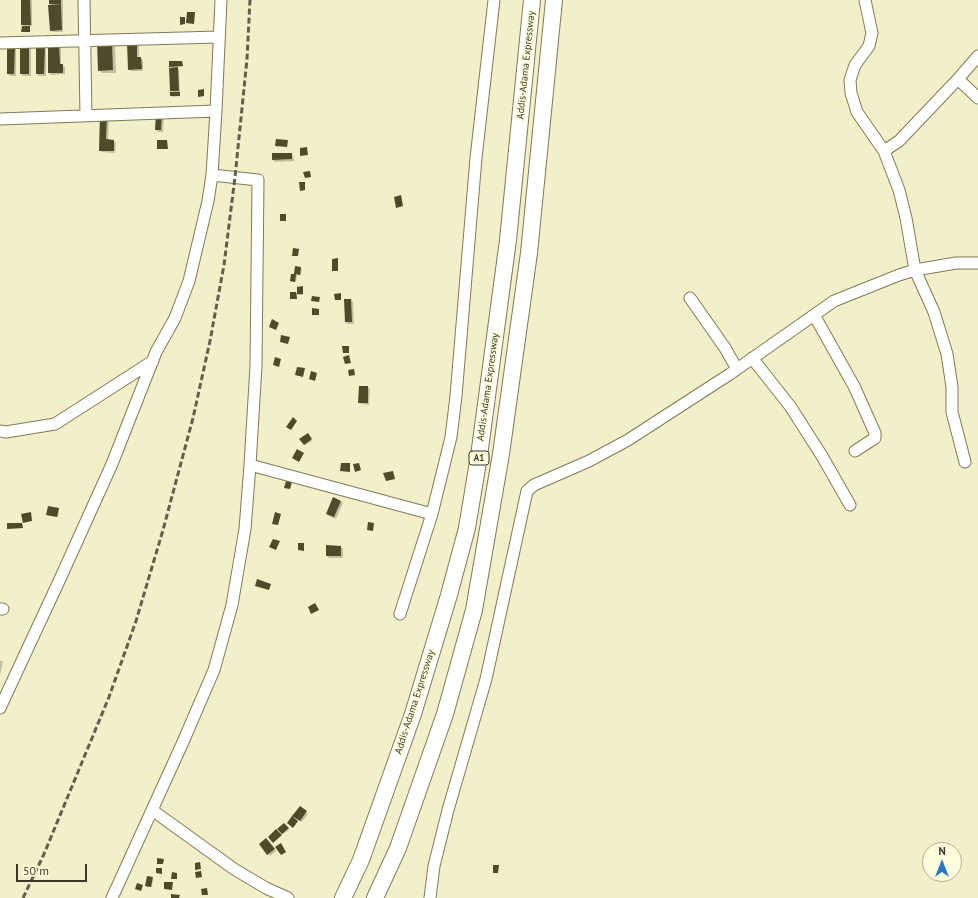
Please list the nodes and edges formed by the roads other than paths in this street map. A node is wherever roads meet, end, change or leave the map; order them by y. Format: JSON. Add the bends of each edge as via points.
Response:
{"nodes":[{"id":1,"x":84,"y":0,"type":"edge"},
{"id":2,"x":221,"y":0,"type":"edge"},
{"id":3,"x":494,"y":0,"type":"edge"},
{"id":4,"x":532,"y":0,"type":"edge"},
{"id":5,"x":554,"y":0,"type":"edge"},
{"id":6,"x":865,"y":0,"type":"edge"},
{"id":7,"x":220,"y":37,"type":"junction"},
{"id":8,"x":84,"y":41,"type":"junction"},
{"id":9,"x":0,"y":43,"type":"edge"},
{"id":10,"x":978,"y":56,"type":"edge"},
{"id":11,"x":958,"y":79,"type":"junction"},
{"id":12,"x":978,"y":98,"type":"edge"},
{"id":13,"x":216,"y":111,"type":"junction"},
{"id":14,"x":86,"y":116,"type":"junction"},
{"id":15,"x":0,"y":119,"type":"edge"},
{"id":16,"x":884,"y":151,"type":"junction"},
{"id":17,"x":212,"y":175,"type":"junction"},
{"id":18,"x":978,"y":263,"type":"edge"},
{"id":19,"x":915,"y":270,"type":"junction"},
{"id":20,"x":690,"y":298,"type":"dead end"},
{"id":21,"x":814,"y":315,"type":"junction"},
{"id":22,"x":752,"y":358,"type":"junction"},
{"id":23,"x":153,"y":361,"type":"junction"},
{"id":24,"x":737,"y":369,"type":"junction"},
{"id":25,"x":0,"y":431,"type":"edge"},
{"id":26,"x":855,"y":451,"type":"dead end"},
{"id":27,"x":965,"y":462,"type":"dead end"},
{"id":28,"x":250,"y":465,"type":"junction"},
{"id":29,"x":850,"y":505,"type":"dead end"},
{"id":30,"x":432,"y":514,"type":"junction"},
{"id":31,"x":400,"y":614,"type":"dead end"},
{"id":32,"x":0,"y":708,"type":"edge"},
{"id":33,"x":152,"y":810,"type":"junction"},
{"id":34,"x":112,"y":898,"type":"edge"},
{"id":35,"x":288,"y":898,"type":"edge"},
{"id":36,"x":344,"y":898,"type":"edge"},
{"id":37,"x":375,"y":898,"type":"edge"},
{"id":38,"x":430,"y":898,"type":"edge"}],
"edges":[{"from":1,"to":8,"type":"street"},
{"from":2,"to":7,"type":"street"},
{"from":3,"to":30,"type":"street","via":[[476,158],[456,403],[451,437]]},
{"from":4,"to":36,"type":"highway","name":"Addis-Adama Expressway","number":"A1","via":[[508,240],[467,528],[413,714]]},
{"from":5,"to":37,"type":"highway","number":"A1","via":[[528,260],[501,454],[474,610],[445,714],[398,848]]},
{"from":6,"to":16,"type":"street","via":[[872,33],[869,46],[855,65],[850,80],[851,93],[857,112]]},
{"from":7,"to":8,"type":"street"},
{"from":7,"to":13,"type":"street"},
{"from":8,"to":9,"type":"street"},
{"from":8,"to":14,"type":"street"},
{"from":10,"to":11,"type":"street"},
{"from":11,"to":12,"type":"street"},
{"from":11,"to":16,"type":"street","via":[[899,141]]},
{"from":13,"to":14,"type":"street"},
{"from":13,"to":17,"type":"street"},
{"from":14,"to":15,"type":"street"},
{"from":16,"to":19,"type":"street","via":[[899,190]]},
{"from":17,"to":23,"type":"street","via":[[190,281]]},
{"from":17,"to":28,"type":"street","via":[[258,180],[256,366]]},
{"from":18,"to":19,"type":"street","via":[[956,263]]},
{"from":19,"to":21,"type":"street","via":[[834,301]]},
{"from":19,"to":27,"type":"street","via":[[934,312],[947,354],[952,387],[952,412]]},
{"from":20,"to":24,"type":"street","via":[[726,348]]},
{"from":21,"to":22,"type":"street"},
{"from":21,"to":26,"type":"street","via":[[854,386],[875,434],[875,438]]},
{"from":22,"to":24,"type":"street"},
{"from":22,"to":29,"type":"street","via":[[790,406]]},
{"from":23,"to":25,"type":"street","via":[[55,424]]},
{"from":23,"to":32,"type":"street","via":[[112,464]]},
{"from":24,"to":38,"type":"street","via":[[628,440],[527,490],[486,679],[448,810],[434,866]]},
{"from":28,"to":30,"type":"street"},
{"from":28,"to":33,"type":"street","via":[[245,529],[232,605],[216,663]]},
{"from":30,"to":31,"type":"street"},
{"from":33,"to":34,"type":"street"},
{"from":33,"to":35,"type":"street","via":[[234,869]]}]}
